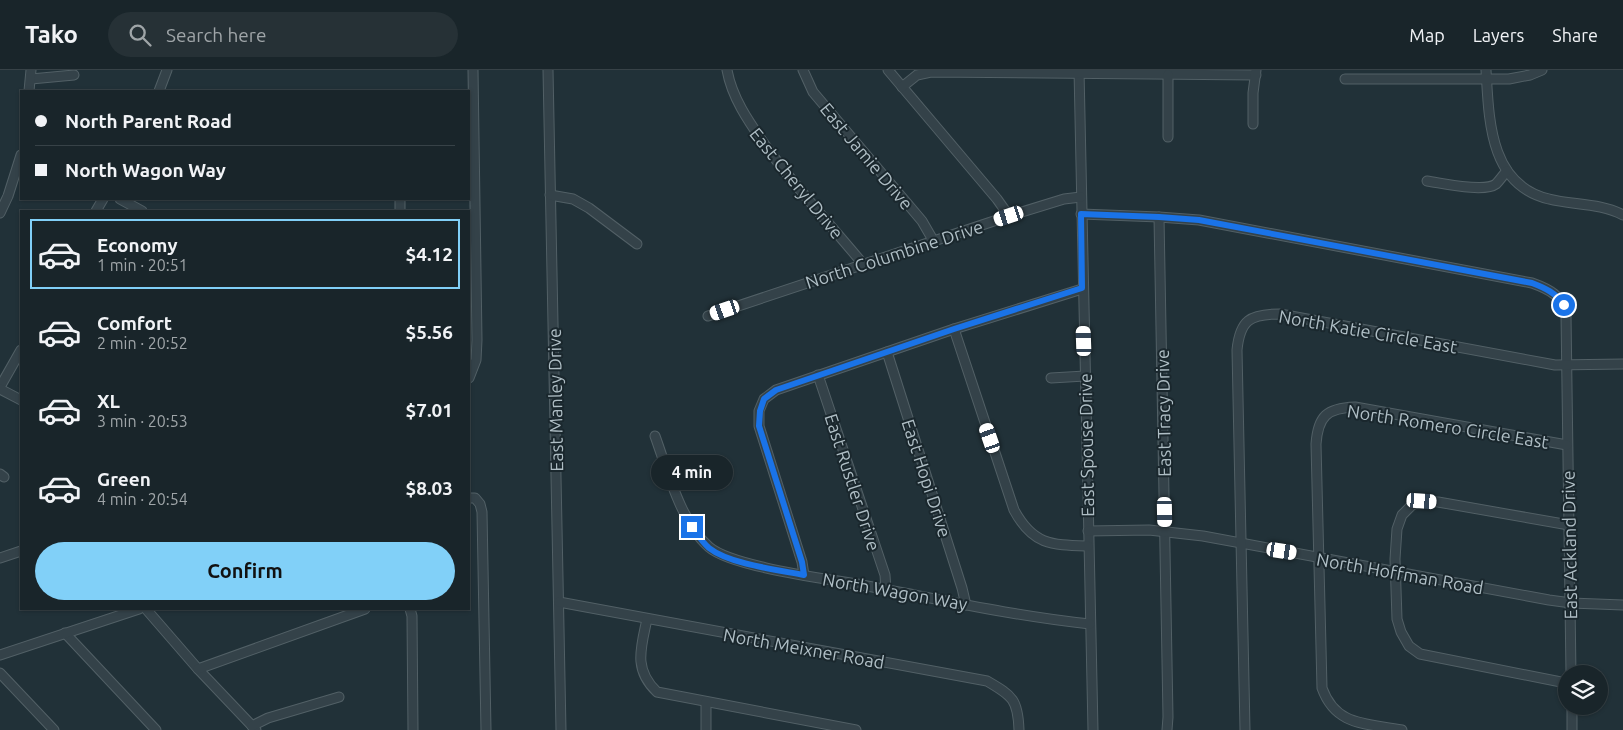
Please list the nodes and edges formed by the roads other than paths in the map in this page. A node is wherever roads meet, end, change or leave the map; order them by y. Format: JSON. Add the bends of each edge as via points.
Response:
{"nodes":[{"id":1,"x":167,"y":70,"type":"edge"},
{"id":2,"x":473,"y":70,"type":"edge"},
{"id":3,"x":548,"y":70,"type":"edge"},
{"id":4,"x":726,"y":70,"type":"edge"},
{"id":5,"x":803,"y":70,"type":"edge"},
{"id":6,"x":888,"y":70,"type":"edge"},
{"id":7,"x":1542,"y":70,"type":"edge"},
{"id":8,"x":1079,"y":71,"type":"edge"},
{"id":9,"x":1256,"y":73,"type":"edge"},
{"id":10,"x":31,"y":74,"type":"edge"},
{"id":11,"x":1486,"y":74,"type":"edge"},
{"id":12,"x":74,"y":75,"type":"dead end"},
{"id":13,"x":1168,"y":75,"type":"junction"},
{"id":14,"x":1345,"y":79,"type":"dead end"},
{"id":15,"x":902,"y":87,"type":"junction"},
{"id":16,"x":29,"y":90,"type":"edge"},
{"id":17,"x":159,"y":90,"type":"edge"},
{"id":18,"x":472,"y":104,"type":"edge"},
{"id":19,"x":1253,"y":124,"type":"dead end"},
{"id":20,"x":1168,"y":137,"type":"dead end"},
{"id":21,"x":20,"y":158,"type":"edge"},
{"id":22,"x":1507,"y":171,"type":"junction"},
{"id":23,"x":1428,"y":181,"type":"dead end"},
{"id":24,"x":550,"y":195,"type":"junction"},
{"id":25,"x":1081,"y":197,"type":"junction"},
{"id":26,"x":122,"y":200,"type":"edge"},
{"id":27,"x":140,"y":210,"type":"edge"},
{"id":28,"x":0,"y":213,"type":"edge"},
{"id":29,"x":1081,"y":214,"type":"junction"},
{"id":30,"x":1623,"y":215,"type":"edge"},
{"id":31,"x":1009,"y":216,"type":"junction"},
{"id":32,"x":1159,"y":217,"type":"junction"},
{"id":33,"x":933,"y":240,"type":"junction"},
{"id":34,"x":637,"y":244,"type":"dead end"},
{"id":35,"x":863,"y":264,"type":"junction"},
{"id":36,"x":1082,"y":288,"type":"junction"},
{"id":37,"x":708,"y":316,"type":"dead end"},
{"id":38,"x":954,"y":329,"type":"junction"},
{"id":39,"x":20,"y":352,"type":"edge"},
{"id":40,"x":887,"y":352,"type":"junction"},
{"id":41,"x":1623,"y":364,"type":"edge"},
{"id":42,"x":1566,"y":365,"type":"junction"},
{"id":43,"x":470,"y":375,"type":"edge"},
{"id":44,"x":818,"y":375,"type":"junction"},
{"id":45,"x":1085,"y":376,"type":"junction"},
{"id":46,"x":1051,"y":378,"type":"dead end"},
{"id":47,"x":0,"y":388,"type":"edge"},
{"id":48,"x":20,"y":399,"type":"edge"},
{"id":49,"x":655,"y":436,"type":"dead end"},
{"id":50,"x":1567,"y":445,"type":"junction"},
{"id":51,"x":472,"y":498,"type":"edge"},
{"id":52,"x":1568,"y":525,"type":"junction"},
{"id":53,"x":1088,"y":531,"type":"junction"},
{"id":54,"x":1166,"y":531,"type":"junction"},
{"id":55,"x":1241,"y":544,"type":"junction"},
{"id":56,"x":1088,"y":546,"type":"junction"},
{"id":57,"x":20,"y":551,"type":"edge"},
{"id":58,"x":1319,"y":557,"type":"junction"},
{"id":59,"x":0,"y":558,"type":"edge"},
{"id":60,"x":1397,"y":572,"type":"junction"},
{"id":61,"x":804,"y":575,"type":"junction"},
{"id":62,"x":886,"y":590,"type":"junction"},
{"id":63,"x":559,"y":602,"type":"junction"},
{"id":64,"x":1571,"y":603,"type":"junction"},
{"id":65,"x":966,"y":604,"type":"junction"},
{"id":66,"x":1623,"y":605,"type":"edge"},
{"id":67,"x":136,"y":610,"type":"edge"},
{"id":68,"x":147,"y":610,"type":"edge"},
{"id":69,"x":362,"y":610,"type":"edge"},
{"id":70,"x":410,"y":610,"type":"edge"},
{"id":71,"x":647,"y":619,"type":"junction"},
{"id":72,"x":1090,"y":624,"type":"junction"},
{"id":73,"x":65,"y":633,"type":"junction"},
{"id":74,"x":0,"y":655,"type":"edge"},
{"id":75,"x":1571,"y":665,"type":"edge"},
{"id":76,"x":198,"y":669,"type":"junction"},
{"id":77,"x":0,"y":673,"type":"edge"},
{"id":78,"x":1558,"y":681,"type":"edge"},
{"id":79,"x":339,"y":697,"type":"dead end"},
{"id":80,"x":706,"y":702,"type":"junction"},
{"id":81,"x":1572,"y":715,"type":"edge"},
{"id":82,"x":254,"y":728,"type":"edge"},
{"id":83,"x":54,"y":730,"type":"edge"},
{"id":84,"x":156,"y":730,"type":"edge"},
{"id":85,"x":413,"y":730,"type":"edge"},
{"id":86,"x":486,"y":730,"type":"edge"},
{"id":87,"x":561,"y":730,"type":"edge"},
{"id":88,"x":706,"y":730,"type":"edge"},
{"id":89,"x":856,"y":730,"type":"edge"},
{"id":90,"x":1019,"y":730,"type":"edge"},
{"id":91,"x":1093,"y":730,"type":"edge"},
{"id":92,"x":1166,"y":730,"type":"edge"},
{"id":93,"x":1245,"y":730,"type":"edge"},
{"id":94,"x":1402,"y":730,"type":"edge"},
{"id":95,"x":1572,"y":730,"type":"edge"}],
"edges":[{"from":1,"to":17,"type":"street"},
{"from":2,"to":18,"type":"street"},
{"from":3,"to":24,"type":"street","name":"East Manley Drive"},
{"from":4,"to":35,"type":"street","name":"East Cheryl Drive","via":[[745,117],[789,178]]},
{"from":5,"to":33,"type":"street","name":"East Jamie Drive","via":[[813,92],[922,222]]},
{"from":6,"to":15,"type":"street"},
{"from":7,"to":11,"type":"street","via":[[1509,79]]},
{"from":8,"to":13,"type":"street"},
{"from":8,"to":15,"type":"street","via":[[931,72],[917,75]]},
{"from":8,"to":25,"type":"street","name":"East Spouse Drive"},
{"from":9,"to":13,"type":"street"},
{"from":9,"to":19,"type":"street"},
{"from":10,"to":12,"type":"street"},
{"from":10,"to":16,"type":"street"},
{"from":11,"to":14,"type":"street"},
{"from":11,"to":22,"type":"street","via":[[1492,135],[1498,156]]},
{"from":13,"to":20,"type":"street"},
{"from":15,"to":31,"type":"street"},
{"from":18,"to":43,"type":"street","via":[[477,340],[476,360]]},
{"from":21,"to":28,"type":"street"},
{"from":22,"to":23,"type":"street","via":[[1495,185],[1488,187]]},
{"from":22,"to":30,"type":"street","via":[[1532,194]]},
{"from":24,"to":34,"type":"street","via":[[573,199],[589,208]]},
{"from":24,"to":63,"type":"street","name":"East Manley Drive"},
{"from":25,"to":29,"type":"street","name":"East Spouse Drive"},
{"from":25,"to":31,"type":"street","name":"North Columbine Drive"},
{"from":26,"to":27,"type":"street"},
{"from":29,"to":32,"type":"street"},
{"from":29,"to":36,"type":"street","name":"East Spouse Drive"},
{"from":31,"to":33,"type":"street","name":"North Columbine Drive"},
{"from":32,"to":42,"type":"street","name":"East Ackland Drive","via":[[1199,220],[1546,288],[1564,305]]},
{"from":32,"to":54,"type":"street","name":"East Tracy Drive"},
{"from":33,"to":35,"type":"street","name":"North Columbine Drive"},
{"from":35,"to":37,"type":"street","name":"North Columbine Drive"},
{"from":36,"to":38,"type":"street"},
{"from":36,"to":45,"type":"street","name":"East Spouse Drive"},
{"from":38,"to":40,"type":"street"},
{"from":38,"to":56,"type":"street","via":[[1021,523],[1045,541]]},
{"from":39,"to":47,"type":"street"},
{"from":40,"to":44,"type":"street"},
{"from":40,"to":65,"type":"street","name":"East Hopi Drive"},
{"from":41,"to":42,"type":"street","name":"North Katie Circle East"},
{"from":42,"to":50,"type":"street","name":"East Ackland Drive"},
{"from":42,"to":55,"type":"street","name":"North Katie Circle East","via":[[1280,314],[1254,317],[1241,330],[1238,350]]},
{"from":44,"to":61,"type":"street","via":[[776,390],[764,399],[760,411],[759,426]]},
{"from":44,"to":62,"type":"street","name":"East Rustler Drive","via":[[884,575]]},
{"from":45,"to":46,"type":"street"},
{"from":45,"to":53,"type":"street","name":"East Spouse Drive"},
{"from":47,"to":48,"type":"street"},
{"from":49,"to":61,"type":"street","name":"North Wagon Way","via":[[684,513],[710,549],[761,567]]},
{"from":50,"to":52,"type":"street","name":"East Ackland Drive"},
{"from":50,"to":58,"type":"street","name":"North Romero Circle East","via":[[1355,407],[1329,412],[1322,420],[1317,438]]},
{"from":51,"to":86,"type":"street","via":[[480,504],[482,512]]},
{"from":52,"to":60,"type":"street","via":[[1422,501],[1402,515],[1399,522]]},
{"from":52,"to":64,"type":"street","name":"East Ackland Drive"},
{"from":53,"to":54,"type":"street","name":"North Hoffman Road"},
{"from":53,"to":56,"type":"street","name":"East Spouse Drive"},
{"from":54,"to":55,"type":"street","name":"North Hoffman Road"},
{"from":54,"to":92,"type":"street","name":"East Tracy Drive"},
{"from":55,"to":58,"type":"street","name":"North Hoffman Road"},
{"from":55,"to":93,"type":"street","name":"North Katie Circle East"},
{"from":56,"to":72,"type":"street","name":"East Spouse Drive"},
{"from":57,"to":59,"type":"street"},
{"from":58,"to":60,"type":"street","name":"North Hoffman Road"},
{"from":58,"to":94,"type":"street","via":[[1322,688],[1325,698],[1332,709],[1348,720]]},
{"from":60,"to":64,"type":"street","name":"North Hoffman Road"},
{"from":60,"to":78,"type":"street","via":[[1397,619],[1409,646],[1420,654]]},
{"from":61,"to":62,"type":"street","name":"North Wagon Way"},
{"from":62,"to":65,"type":"street","name":"North Wagon Way"},
{"from":63,"to":71,"type":"street","name":"North Meixner Road"},
{"from":63,"to":87,"type":"street","name":"East Manley Drive"},
{"from":64,"to":66,"type":"street","name":"North Hoffman Road"},
{"from":64,"to":75,"type":"street","name":"East Ackland Drive"},
{"from":65,"to":72,"type":"street","name":"North Wagon Way"},
{"from":67,"to":73,"type":"street"},
{"from":68,"to":76,"type":"street"},
{"from":69,"to":76,"type":"street"},
{"from":70,"to":85,"type":"street"},
{"from":71,"to":80,"type":"street","via":[[640,662],[648,683],[657,692]]},
{"from":71,"to":90,"type":"street","name":"North Meixner Road","via":[[986,681],[1007,693],[1015,703]]},
{"from":72,"to":91,"type":"street","name":"East Spouse Drive"},
{"from":73,"to":74,"type":"street"},
{"from":73,"to":84,"type":"street"},
{"from":76,"to":82,"type":"street"},
{"from":77,"to":83,"type":"street"},
{"from":79,"to":82,"type":"street","via":[[268,718]]},
{"from":80,"to":88,"type":"street"},
{"from":80,"to":89,"type":"street"},
{"from":81,"to":95,"type":"street"}]}
